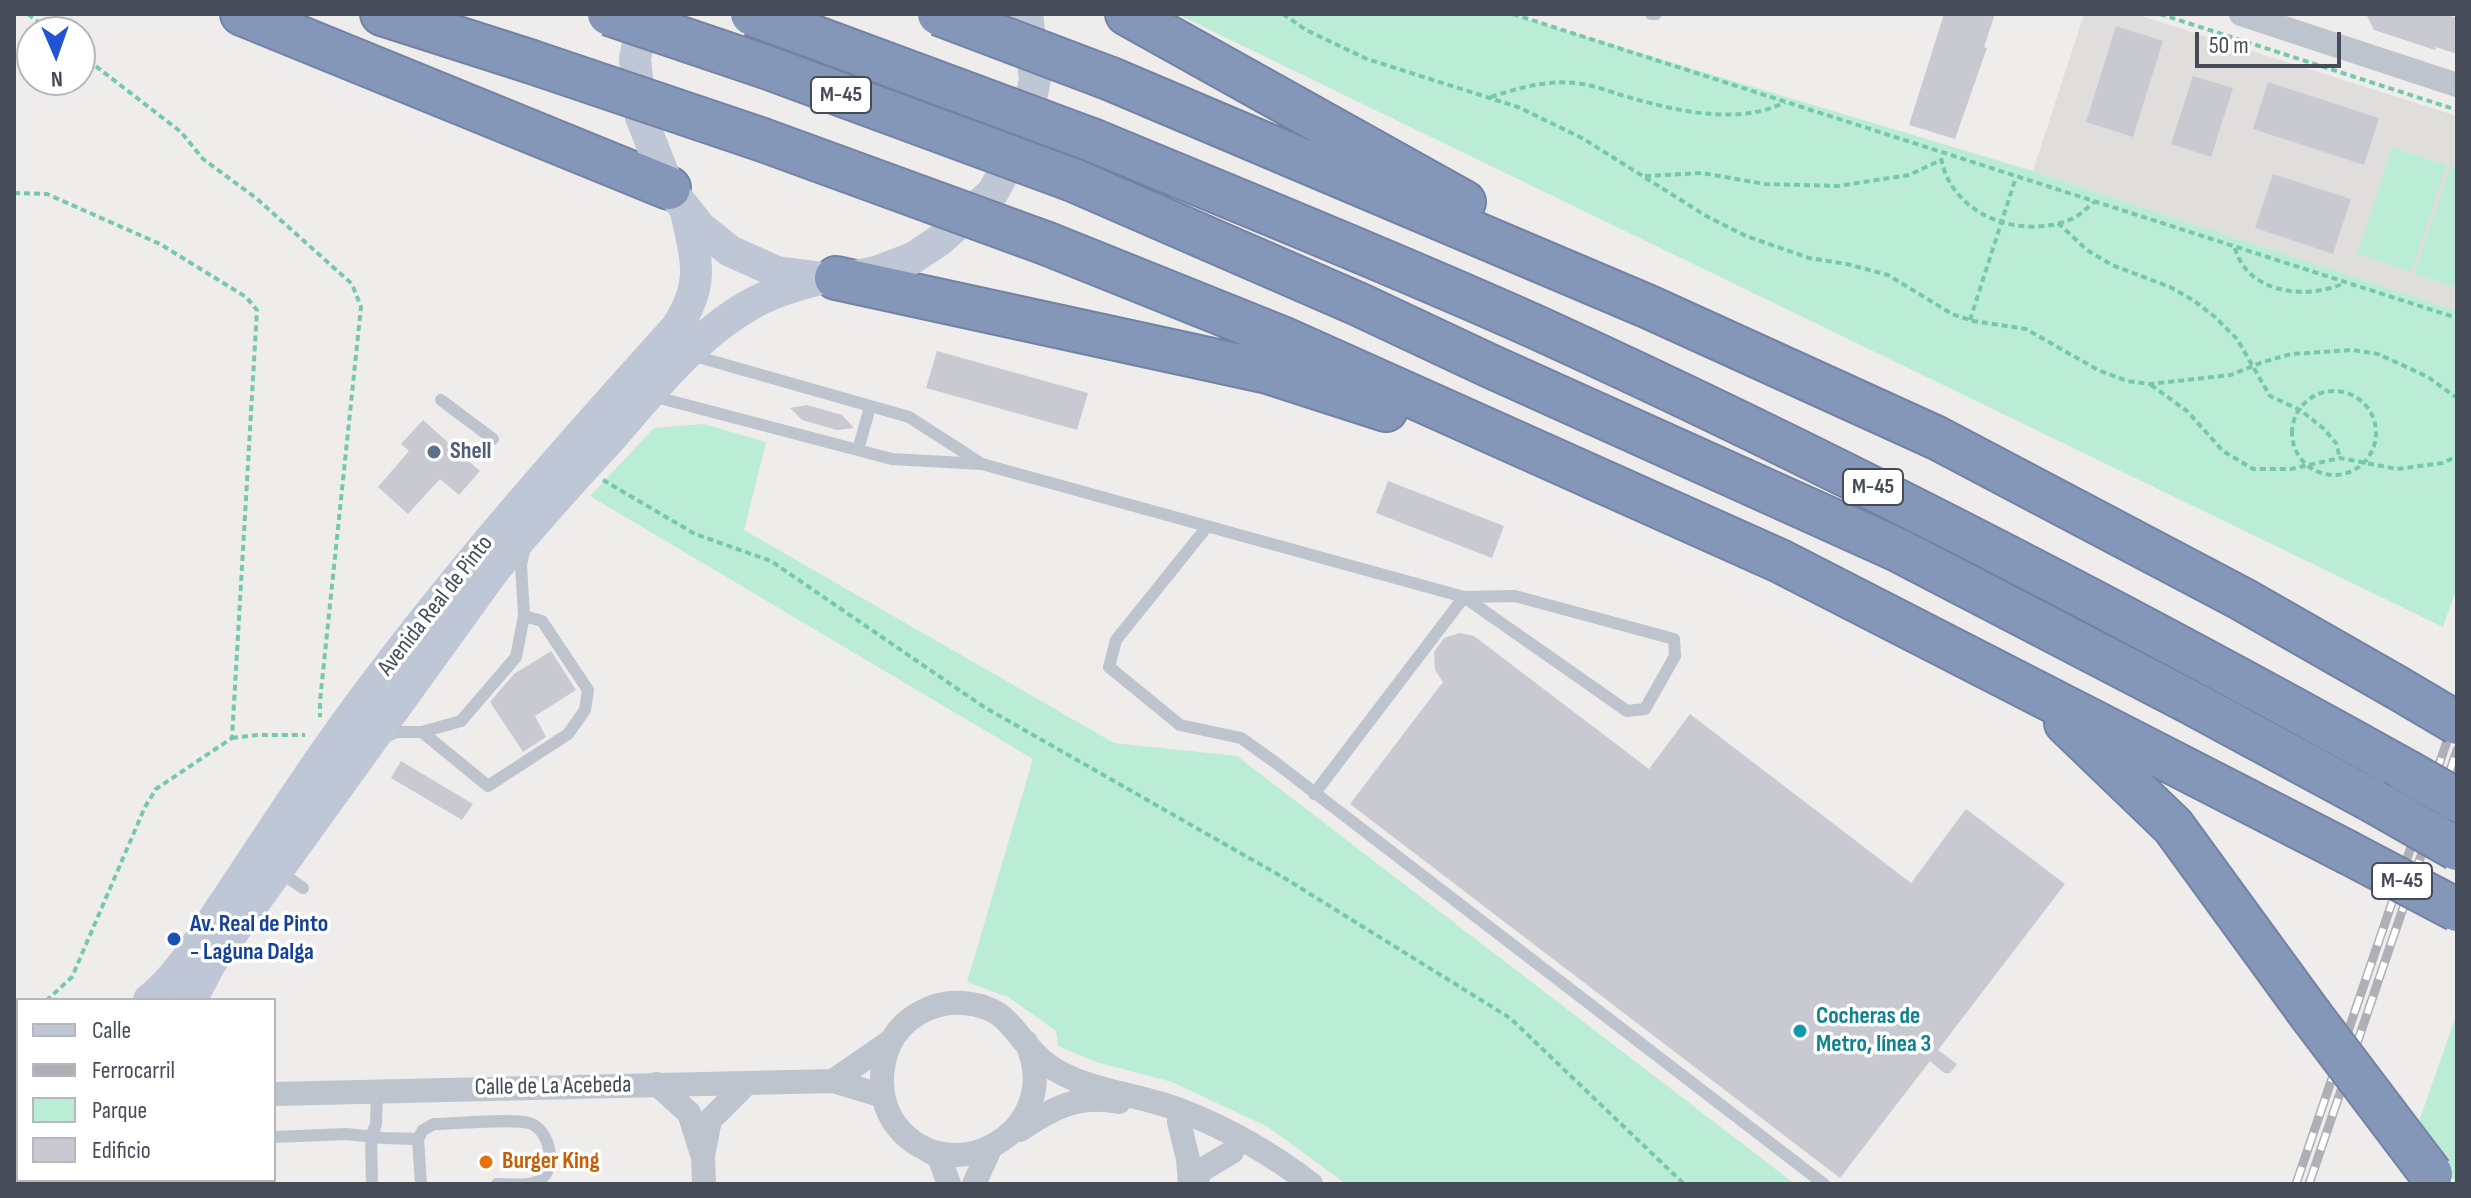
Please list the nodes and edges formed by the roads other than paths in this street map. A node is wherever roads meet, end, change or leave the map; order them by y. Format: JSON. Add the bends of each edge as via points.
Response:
{"nodes":[{"id":1,"x":242,"y":14,"type":"edge"},
{"id":2,"x":382,"y":14,"type":"edge"},
{"id":3,"x":609,"y":14,"type":"edge"},
{"id":4,"x":644,"y":14,"type":"edge"},
{"id":5,"x":752,"y":14,"type":"edge"},
{"id":6,"x":939,"y":14,"type":"edge"},
{"id":7,"x":1027,"y":14,"type":"edge"},
{"id":8,"x":1127,"y":14,"type":"edge"},
{"id":9,"x":2241,"y":14,"type":"edge"},
{"id":10,"x":2298,"y":23,"type":"edge"},
{"id":11,"x":2457,"y":85,"type":"edge"},
{"id":12,"x":678,"y":200,"type":"junction"},
{"id":13,"x":830,"y":278,"type":"junction"},
{"id":14,"x":1649,"y":307,"type":"junction"},
{"id":15,"x":688,"y":355,"type":"junction"},
{"id":16,"x":1490,"y":366,"type":"junction"},
{"id":17,"x":649,"y":396,"type":"junction"},
{"id":18,"x":441,"y":400,"type":"dead end"},
{"id":19,"x":870,"y":407,"type":"junction"},
{"id":20,"x":493,"y":439,"type":"dead end"},
{"id":21,"x":858,"y":450,"type":"junction"},
{"id":22,"x":982,"y":464,"type":"junction"},
{"id":23,"x":1578,"y":471,"type":"junction"},
{"id":24,"x":529,"y":528,"type":"junction"},
{"id":25,"x":1206,"y":528,"type":"junction"},
{"id":26,"x":1464,"y":597,"type":"junction"},
{"id":27,"x":524,"y":616,"type":"junction"},
{"id":28,"x":2396,"y":687,"type":"junction"},
{"id":29,"x":2030,"y":690,"type":"junction"},
{"id":30,"x":2457,"y":712,"type":"edge"},
{"id":31,"x":2457,"y":723,"type":"edge"},
{"id":32,"x":422,"y":732,"type":"junction"},
{"id":33,"x":365,"y":748,"type":"junction"},
{"id":34,"x":1314,"y":794,"type":"junction"},
{"id":35,"x":2457,"y":800,"type":"edge"},
{"id":36,"x":2332,"y":844,"type":"junction"},
{"id":37,"x":2457,"y":849,"type":"edge"},
{"id":38,"x":2457,"y":910,"type":"edge"},
{"id":39,"x":151,"y":998,"type":"edge"},
{"id":40,"x":192,"y":998,"type":"edge"},
{"id":41,"x":892,"y":1040,"type":"junction"},
{"id":42,"x":1026,"y":1042,"type":"junction"},
{"id":43,"x":833,"y":1081,"type":"junction"},
{"id":44,"x":747,"y":1083,"type":"junction"},
{"id":45,"x":657,"y":1084,"type":"junction"},
{"id":46,"x":377,"y":1091,"type":"junction"},
{"id":47,"x":276,"y":1094,"type":"edge"},
{"id":48,"x":883,"y":1096,"type":"junction"},
{"id":49,"x":1179,"y":1122,"type":"junction"},
{"id":50,"x":1011,"y":1136,"type":"junction"},
{"id":51,"x":276,"y":1137,"type":"edge"},
{"id":52,"x":371,"y":1137,"type":"junction"},
{"id":53,"x":418,"y":1139,"type":"junction"},
{"id":54,"x":924,"y":1148,"type":"junction"},
{"id":55,"x":990,"y":1149,"type":"junction"},
{"id":56,"x":1232,"y":1152,"type":"junction"},
{"id":57,"x":703,"y":1156,"type":"junction"},
{"id":58,"x":2435,"y":1179,"type":"edge"},
{"id":59,"x":372,"y":1184,"type":"edge"},
{"id":60,"x":421,"y":1184,"type":"edge"},
{"id":61,"x":497,"y":1184,"type":"edge"},
{"id":62,"x":704,"y":1184,"type":"edge"},
{"id":63,"x":949,"y":1184,"type":"edge"},
{"id":64,"x":974,"y":1184,"type":"edge"},
{"id":65,"x":1190,"y":1184,"type":"edge"},
{"id":66,"x":1196,"y":1184,"type":"edge"},
{"id":67,"x":1293,"y":1184,"type":"edge"},
{"id":68,"x":1311,"y":1184,"type":"edge"},
{"id":69,"x":1824,"y":1184,"type":"edge"}],
"edges":[{"from":1,"to":12,"type":"highway"},
{"from":2,"to":23,"type":"highway","bridge":true,"via":[[763,140],[1048,244],[1282,338]]},
{"from":3,"to":16,"type":"highway","number":"M-45","bridge":true,"via":[[1073,180]]},
{"from":4,"to":12,"type":"main road","via":[[635,59],[641,117]]},
{"from":5,"to":35,"type":"highway","number":"M-45","bridge":true,"via":[[1092,140],[1537,328],[1883,492],[2190,651]]},
{"from":6,"to":14,"type":"highway","bridge":true,"via":[[1111,79]]},
{"from":7,"to":13,"type":"main road","via":[[1035,79],[1023,137],[993,192],[913,258],[876,272]]},
{"from":8,"to":14,"type":"highway","via":[[1581,263]]},
{"from":9,"to":10,"type":"street"},
{"from":10,"to":11,"type":"street"},
{"from":12,"to":13,"type":"main road","via":[[716,242],[744,259],[777,272]]},
{"from":12,"to":39,"type":"main road","name":"Avenida Real de Pinto","via":[[696,266],[696,286],[676,328],[488,540],[323,744],[197,944]]},
{"from":13,"to":15,"type":"main road","name":"Avenida Real de Pinto","via":[[749,305]]},
{"from":13,"to":23,"type":"highway","via":[[1268,372]]},
{"from":14,"to":28,"type":"highway","via":[[1937,438]]},
{"from":15,"to":17,"type":"main road","name":"Avenida Real de Pinto"},
{"from":15,"to":19,"type":"lane"},
{"from":16,"to":36,"type":"highway","via":[[1528,399],[2297,817]]},
{"from":16,"to":37,"type":"highway","number":"M-45","bridge":true,"via":[[1898,550]]},
{"from":17,"to":21,"type":"lane"},
{"from":17,"to":24,"type":"main road","name":"Avenida Real de Pinto"},
{"from":18,"to":20,"type":"lane"},
{"from":19,"to":21,"type":"lane"},
{"from":19,"to":22,"type":"lane","via":[[909,417]]},
{"from":21,"to":22,"type":"lane","via":[[892,459]]},
{"from":22,"to":25,"type":"lane"},
{"from":23,"to":29,"type":"highway","via":[[1780,561]]},
{"from":24,"to":27,"type":"lane","via":[[521,565]]},
{"from":24,"to":33,"type":"main road","name":"Avenida Real de Pinto"},
{"from":25,"to":26,"type":"lane"},
{"from":25,"to":34,"type":"lane","via":[[1116,640],[1109,667],[1180,725],[1241,738]]},
{"from":26,"to":26,"type":"lane","via":[[1627,711],[1645,709],[1675,656],[1674,639],[1660,635],[1515,596]]},
{"from":26,"to":34,"type":"lane"},
{"from":27,"to":32,"type":"lane","via":[[516,657],[461,721]]},
{"from":27,"to":32,"type":"lane","via":[[542,621],[588,690],[585,710],[568,734],[488,786]]},
{"from":28,"to":30,"type":"highway","bridge":true},
{"from":28,"to":31,"type":"highway","bridge":true},
{"from":29,"to":36,"type":"highway"},
{"from":29,"to":58,"type":"highway","bridge":true,"via":[[2173,826]]},
{"from":32,"to":33,"type":"lane","via":[[396,732]]},
{"from":33,"to":40,"type":"main road","name":"Avenida Real de Pinto","via":[[290,879],[210,964]]},
{"from":34,"to":69,"type":"lane"},
{"from":36,"to":38,"type":"highway","number":"M-45","bridge":true},
{"from":41,"to":42,"type":"street","via":[[921,1012],[962,1002],[999,1014]]},
{"from":41,"to":43,"type":"street"},
{"from":41,"to":48,"type":"street","via":[[881,1076]]},
{"from":42,"to":50,"type":"street","via":[[1036,1078],[1032,1101]]},
{"from":42,"to":68,"type":"street","via":[[1047,1065],[1077,1080],[1185,1111],[1276,1157]]},
{"from":43,"to":44,"type":"street","name":"Calle de La Acebeda"},
{"from":43,"to":48,"type":"street","name":"Calle de La Acebeda"},
{"from":44,"to":45,"type":"street","name":"Calle de La Acebeda"},
{"from":44,"to":57,"type":"street","via":[[710,1120]]},
{"from":45,"to":46,"type":"street","name":"Calle de La Acebeda"},
{"from":45,"to":57,"type":"street","via":[[689,1113]]},
{"from":46,"to":47,"type":"street","name":"Calle de La Acebeda"},
{"from":46,"to":52,"type":"lane"},
{"from":48,"to":54,"type":"street","via":[[893,1120]]},
{"from":49,"to":50,"type":"street","via":[[1100,1099],[1063,1104]]},
{"from":49,"to":56,"type":"street"},
{"from":49,"to":65,"type":"street"},
{"from":50,"to":55,"type":"street"},
{"from":51,"to":52,"type":"lane"},
{"from":52,"to":53,"type":"lane"},
{"from":52,"to":59,"type":"lane"},
{"from":53,"to":60,"type":"lane"},
{"from":53,"to":61,"type":"lane","via":[[434,1124],[527,1123],[544,1132],[549,1171],[542,1179]]},
{"from":54,"to":55,"type":"street","via":[[945,1155]]},
{"from":54,"to":63,"type":"street","via":[[939,1157]]},
{"from":55,"to":64,"type":"street"},
{"from":56,"to":66,"type":"street","via":[[1200,1171]]},
{"from":56,"to":67,"type":"street"},
{"from":57,"to":62,"type":"street"}]}
